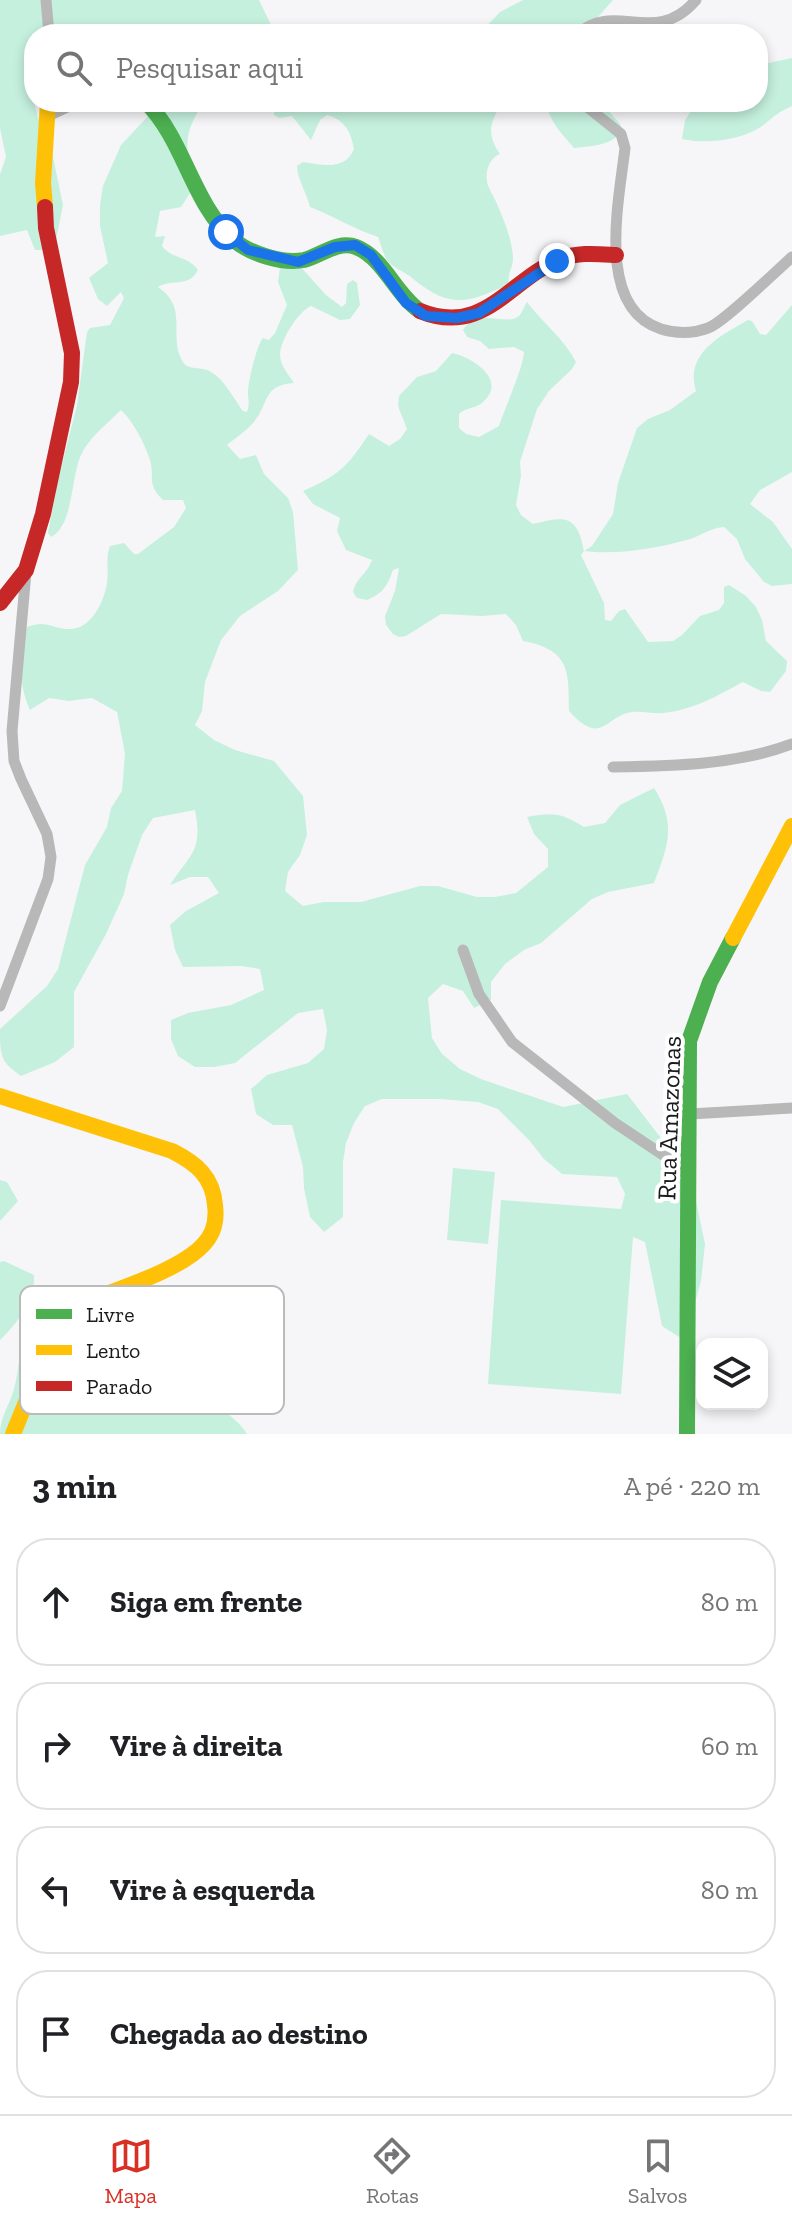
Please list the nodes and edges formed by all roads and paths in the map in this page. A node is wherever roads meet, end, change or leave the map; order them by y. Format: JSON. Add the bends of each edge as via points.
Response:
{"nodes":[{"id":1,"x":46,"y":0,"type":"edge"},
{"id":2,"x":696,"y":0,"type":"edge"},
{"id":3,"x":48,"y":24,"type":"edge"},
{"id":4,"x":588,"y":24,"type":"edge"},
{"id":5,"x":48,"y":112,"type":"edge"},
{"id":6,"x":155,"y":112,"type":"edge"},
{"id":7,"x":594,"y":112,"type":"edge"},
{"id":8,"x":616,"y":255,"type":"junction"},
{"id":9,"x":792,"y":257,"type":"edge"},
{"id":10,"x":26,"y":570,"type":"junction"},
{"id":11,"x":0,"y":603,"type":"edge"},
{"id":12,"x":792,"y":744,"type":"edge"},
{"id":13,"x":613,"y":767,"type":"dead end"},
{"id":14,"x":792,"y":826,"type":"edge"},
{"id":15,"x":463,"y":950,"type":"dead end"},
{"id":16,"x":0,"y":1006,"type":"edge"},
{"id":17,"x":0,"y":1096,"type":"edge"},
{"id":18,"x":792,"y":1108,"type":"edge"},
{"id":19,"x":690,"y":1114,"type":"junction"},
{"id":20,"x":690,"y":1173,"type":"junction"},
{"id":21,"x":124,"y":1286,"type":"edge"},
{"id":22,"x":21,"y":1414,"type":"edge"},
{"id":23,"x":13,"y":1434,"type":"edge"},
{"id":24,"x":687,"y":1434,"type":"edge"}],
"edges":[{"from":1,"to":3,"type":"street"},
{"from":2,"to":4,"type":"street","via":[[668,21],[606,16]]},
{"from":5,"to":10,"type":"street","via":[[46,228],[72,353],[71,382]]},
{"from":6,"to":8,"type":"street","via":[[226,232],[248,250],[298,262],[355,245],[371,255],[406,303],[426,316],[479,313],[557,261],[580,254]]},
{"from":7,"to":8,"type":"street","via":[[621,134],[625,148]]},
{"from":8,"to":9,"type":"street","via":[[623,296],[647,325],[677,334],[711,328]]},
{"from":10,"to":11,"type":"street"},
{"from":10,"to":16,"type":"street","via":[[14,761],[47,834],[51,857],[48,879]]},
{"from":12,"to":13,"type":"street","via":[[770,753],[674,766]]},
{"from":14,"to":19,"type":"street","name":"Rua Amazonas","via":[[710,982],[689,1041]]},
{"from":15,"to":20,"type":"street","via":[[479,994],[512,1042],[615,1123]]},
{"from":17,"to":21,"type":"street","via":[[172,1151],[196,1162],[209,1178],[216,1202],[207,1243],[187,1260]]},
{"from":18,"to":19,"type":"street"},
{"from":19,"to":20,"type":"street","name":"Rua Amazonas"},
{"from":20,"to":24,"type":"street","name":"Rua Amazonas"},
{"from":22,"to":23,"type":"street"}]}
